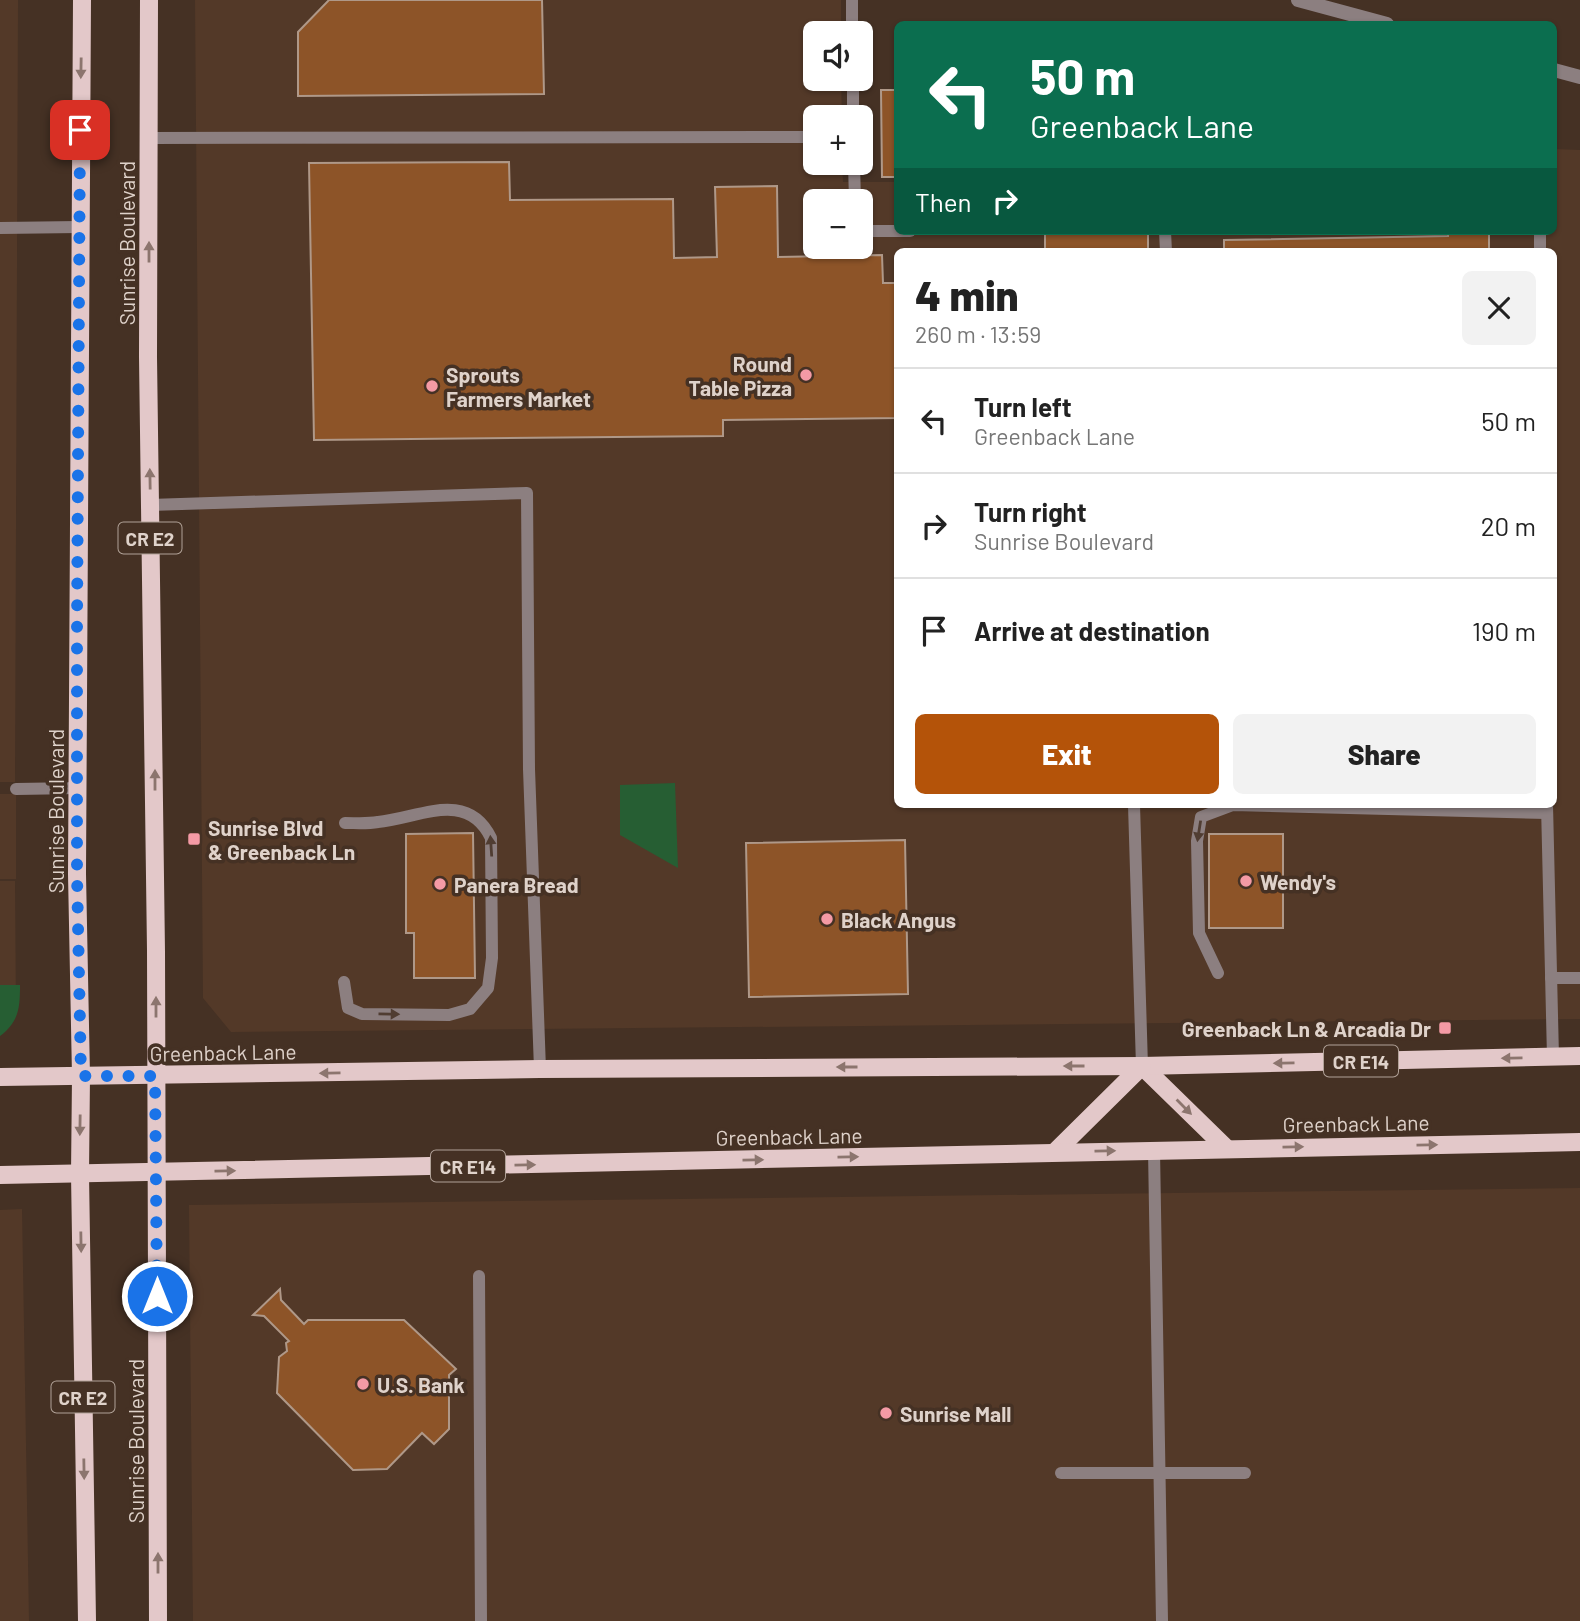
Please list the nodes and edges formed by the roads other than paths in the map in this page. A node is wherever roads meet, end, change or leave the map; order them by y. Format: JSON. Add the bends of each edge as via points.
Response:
{"nodes":[{"id":1,"x":82,"y":0,"type":"edge"},
{"id":2,"x":149,"y":0,"type":"edge"},
{"id":3,"x":852,"y":0,"type":"edge"},
{"id":4,"x":1298,"y":0,"type":"edge"},
{"id":5,"x":852,"y":21,"type":"edge"},
{"id":6,"x":1374,"y":21,"type":"edge"},
{"id":7,"x":1557,"y":71,"type":"edge"},
{"id":8,"x":1580,"y":77,"type":"edge"},
{"id":9,"x":803,"y":137,"type":"edge"},
{"id":10,"x":149,"y":138,"type":"junction"},
{"id":11,"x":79,"y":227,"type":"junction"},
{"id":12,"x":0,"y":228,"type":"edge"},
{"id":13,"x":894,"y":231,"type":"edge"},
{"id":14,"x":873,"y":232,"type":"edge"},
{"id":15,"x":150,"y":505,"type":"junction"},
{"id":16,"x":77,"y":788,"type":"junction"},
{"id":17,"x":16,"y":789,"type":"dead end"},
{"id":18,"x":1133,"y":808,"type":"edge"},
{"id":19,"x":1225,"y":808,"type":"edge"},
{"id":20,"x":1468,"y":808,"type":"edge"},
{"id":21,"x":1547,"y":809,"type":"edge"},
{"id":22,"x":345,"y":823,"type":"dead end"},
{"id":23,"x":1218,"y":973,"type":"dead end"},
{"id":24,"x":1551,"y":978,"type":"junction"},
{"id":25,"x":1580,"y":978,"type":"edge"},
{"id":26,"x":344,"y":982,"type":"dead end"},
{"id":27,"x":1580,"y":1056,"type":"edge"},
{"id":28,"x":1553,"y":1057,"type":"junction"},
{"id":29,"x":1143,"y":1066,"type":"junction"},
{"id":30,"x":540,"y":1069,"type":"junction"},
{"id":31,"x":81,"y":1076,"type":"junction"},
{"id":32,"x":155,"y":1076,"type":"junction"},
{"id":33,"x":0,"y":1077,"type":"edge"},
{"id":34,"x":1580,"y":1142,"type":"edge"},
{"id":35,"x":1226,"y":1148,"type":"junction"},
{"id":36,"x":1154,"y":1150,"type":"junction"},
{"id":37,"x":1055,"y":1152,"type":"junction"},
{"id":38,"x":156,"y":1172,"type":"junction"},
{"id":39,"x":79,"y":1174,"type":"junction"},
{"id":40,"x":0,"y":1175,"type":"edge"},
{"id":41,"x":479,"y":1276,"type":"dead end"},
{"id":42,"x":1160,"y":1473,"type":"junction"},
{"id":43,"x":1245,"y":1473,"type":"dead end"},
{"id":44,"x":1061,"y":1474,"type":"dead end"},
{"id":45,"x":88,"y":1621,"type":"edge"},
{"id":46,"x":158,"y":1621,"type":"edge"},
{"id":47,"x":481,"y":1621,"type":"edge"},
{"id":48,"x":1162,"y":1621,"type":"edge"}],
"edges":[{"from":1,"to":11,"type":"main road","name":"Sunrise Boulevard","number":"CR E2","one_way":true},
{"from":2,"to":10,"type":"main road","name":"Sunrise Boulevard","number":"CR E2"},
{"from":3,"to":5,"type":"lane"},
{"from":4,"to":6,"type":"street"},
{"from":7,"to":8,"type":"street"},
{"from":9,"to":10,"type":"lane"},
{"from":15,"to":10,"type":"main road","name":"Sunrise Boulevard","number":"CR E2","one_way":true},
{"from":11,"to":12,"type":"lane"},
{"from":11,"to":16,"type":"main road","name":"Sunrise Boulevard","number":"CR E2"},
{"from":13,"to":14,"type":"lane"},
{"from":15,"to":30,"type":"lane","via":[[527,494],[529,769]]},
{"from":32,"to":15,"type":"main road","name":"Sunrise Boulevard","number":"CR E2","one_way":true},
{"from":16,"to":17,"type":"lane"},
{"from":16,"to":31,"type":"main road","name":"Sunrise Boulevard","number":"CR E2"},
{"from":18,"to":29,"type":"lane"},
{"from":19,"to":23,"type":"lane","one_way":true,"via":[[1201,817],[1197,841],[1199,933]]},
{"from":21,"to":20,"type":"lane","one_way":true},
{"from":21,"to":24,"type":"lane"},
{"from":26,"to":22,"type":"lane","one_way":true,"via":[[348,1007],[362,1014],[449,1015],[470,1009],[488,988],[492,958],[491,838],[485,825],[472,814],[452,808],[378,822]]},
{"from":24,"to":25,"type":"lane"},
{"from":24,"to":28,"type":"lane"},
{"from":27,"to":28,"type":"main road","name":"Greenback Lane","number":"CR E14"},
{"from":28,"to":29,"type":"main road","name":"Greenback Lane","number":"CR E14","one_way":true},
{"from":29,"to":30,"type":"main road","name":"Greenback Lane","number":"CR E14","one_way":true},
{"from":29,"to":35,"type":"main road","one_way":true},
{"from":29,"to":37,"type":"main road"},
{"from":30,"to":32,"type":"main road","name":"Greenback Lane","number":"CR E14","one_way":true},
{"from":31,"to":32,"type":"main road","name":"Greenback Lane","number":"CR E14"},
{"from":31,"to":33,"type":"main road","name":"Greenback Lane","number":"CR E14"},
{"from":31,"to":39,"type":"main road","name":"Sunrise Boulevard","number":"CR E2","one_way":true},
{"from":32,"to":38,"type":"main road","name":"Sunrise Boulevard","number":"CR E2"},
{"from":35,"to":34,"type":"main road","name":"Greenback Lane","number":"CR E14","one_way":true},
{"from":35,"to":36,"type":"main road","name":"Greenback Lane","number":"CR E14"},
{"from":37,"to":36,"type":"main road","name":"Greenback Lane","number":"CR E14","one_way":true},
{"from":36,"to":42,"type":"lane"},
{"from":38,"to":37,"type":"main road","name":"Greenback Lane","number":"CR E14","one_way":true},
{"from":38,"to":39,"type":"main road","name":"Greenback Lane","number":"CR E14"},
{"from":46,"to":38,"type":"main road","name":"Sunrise Boulevard","number":"CR E2","one_way":true},
{"from":39,"to":40,"type":"main road","name":"Greenback Lane","number":"CR E14"},
{"from":39,"to":45,"type":"main road","name":"Sunrise Boulevard","number":"CR E2","one_way":true},
{"from":41,"to":47,"type":"lane"},
{"from":42,"to":43,"type":"lane"},
{"from":42,"to":44,"type":"lane"},
{"from":42,"to":48,"type":"lane"}]}
